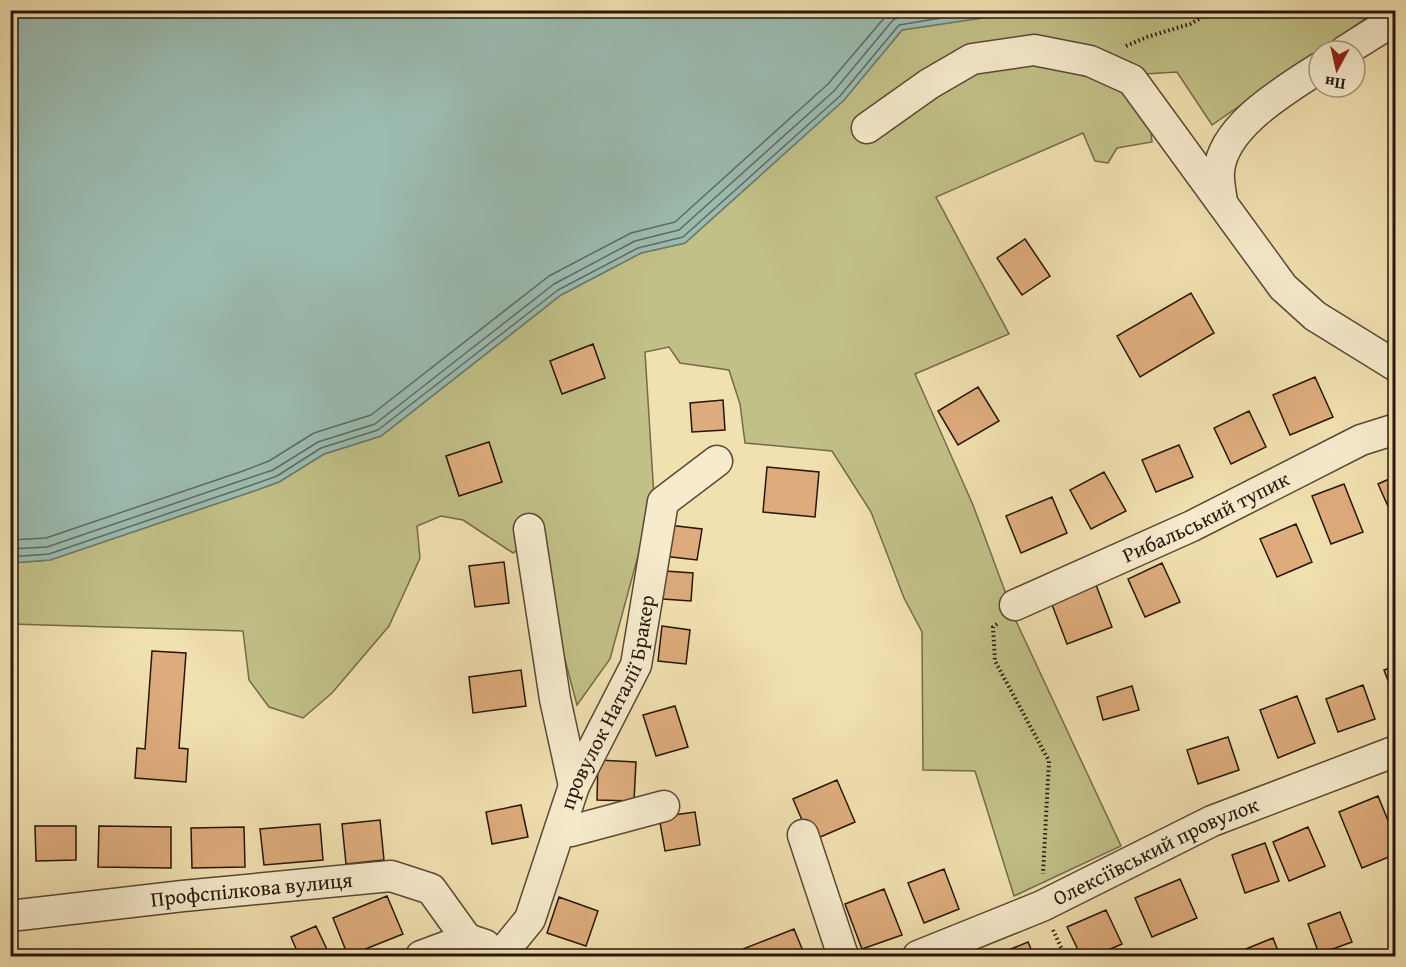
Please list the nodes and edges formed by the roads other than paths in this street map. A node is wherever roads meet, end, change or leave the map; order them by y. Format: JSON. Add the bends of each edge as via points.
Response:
{"nodes":[{"id":1,"x":1395,"y":19,"type":"edge"},
{"id":2,"x":1364,"y":39,"type":"edge"},
{"id":3,"x":1307,"y":77,"type":"edge"},
{"id":4,"x":867,"y":128,"type":"dead end"},
{"id":5,"x":1222,"y":203,"type":"junction"},
{"id":6,"x":1395,"y":366,"type":"edge"},
{"id":7,"x":1395,"y":429,"type":"edge"},
{"id":8,"x":717,"y":461,"type":"dead end"},
{"id":9,"x":529,"y":528,"type":"dead end"},
{"id":10,"x":1015,"y":605,"type":"road end"},
{"id":11,"x":1395,"y":751,"type":"edge"},
{"id":12,"x":574,"y":786,"type":"junction"},
{"id":13,"x":664,"y":807,"type":"dead end"},
{"id":14,"x":560,"y":829,"type":"junction"},
{"id":15,"x":803,"y":836,"type":"dead end"},
{"id":16,"x":10,"y":916,"type":"edge"},
{"id":17,"x":467,"y":939,"type":"junction"},
{"id":18,"x":505,"y":954,"type":"edge"},
{"id":19,"x":420,"y":957,"type":"edge"},
{"id":20,"x":843,"y":957,"type":"edge"},
{"id":21,"x":918,"y":957,"type":"edge"}],
"edges":[{"from":1,"to":2,"type":"street"},
{"from":3,"to":5,"type":"street","via":[[1249,118],[1227,143],[1219,171]]},
{"from":4,"to":5,"type":"street","via":[[972,59],[1034,50],[1090,61],[1132,80]]},
{"from":5,"to":6,"type":"street","via":[[1283,287],[1315,316]]},
{"from":7,"to":10,"type":"street","name":"Рибальський тупик","via":[[1361,440],[1192,526]]},
{"from":8,"to":12,"type":"street","name":"провулок Наталії Бракер","via":[[663,502],[636,665]]},
{"from":9,"to":12,"type":"street","via":[[555,699]]},
{"from":11,"to":21,"type":"street","name":"Олексіївський провулок","via":[[1212,821],[1042,906]]},
{"from":12,"to":14,"type":"street","name":"провулок Наталії Бракер"},
{"from":13,"to":14,"type":"street","via":[[571,831]]},
{"from":14,"to":18,"type":"street","name":"провулок Наталії Бракер","via":[[530,919]]},
{"from":15,"to":20,"type":"street"},
{"from":16,"to":17,"type":"street","name":"Профспілкова вулиця","via":[[391,876],[431,889]]},
{"from":17,"to":18,"type":"street"},
{"from":17,"to":19,"type":"street"}]}
